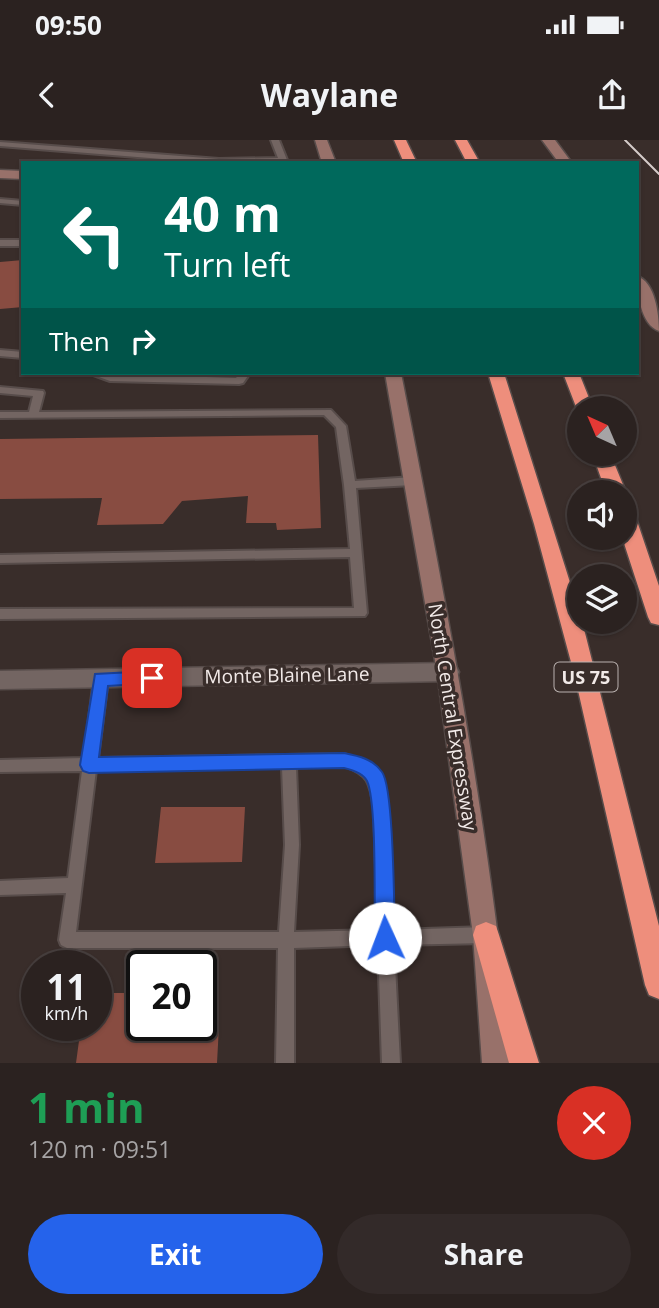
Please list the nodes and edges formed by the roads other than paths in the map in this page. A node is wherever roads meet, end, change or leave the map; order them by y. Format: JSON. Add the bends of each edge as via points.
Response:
{"nodes":[{"id":1,"x":275,"y":140,"type":"edge"},
{"id":2,"x":321,"y":140,"type":"edge"},
{"id":3,"x":400,"y":140,"type":"edge"},
{"id":4,"x":461,"y":140,"type":"edge"},
{"id":5,"x":548,"y":140,"type":"edge"},
{"id":6,"x":0,"y":145,"type":"edge"},
{"id":7,"x":95,"y":151,"type":"junction"},
{"id":8,"x":90,"y":161,"type":"edge"},
{"id":9,"x":328,"y":161,"type":"edge"},
{"id":10,"x":410,"y":161,"type":"edge"},
{"id":11,"x":473,"y":161,"type":"edge"},
{"id":12,"x":564,"y":161,"type":"edge"},
{"id":13,"x":0,"y":174,"type":"edge"},
{"id":14,"x":21,"y":175,"type":"edge"},
{"id":15,"x":0,"y":184,"type":"edge"},
{"id":16,"x":21,"y":185,"type":"edge"},
{"id":17,"x":0,"y":201,"type":"edge"},
{"id":18,"x":21,"y":203,"type":"edge"},
{"id":19,"x":0,"y":243,"type":"edge"},
{"id":20,"x":21,"y":243,"type":"edge"},
{"id":21,"x":639,"y":285,"type":"edge"},
{"id":22,"x":659,"y":326,"type":"edge"},
{"id":23,"x":0,"y":353,"type":"edge"},
{"id":24,"x":21,"y":355,"type":"edge"},
{"id":25,"x":100,"y":375,"type":"edge"},
{"id":26,"x":243,"y":375,"type":"edge"},
{"id":27,"x":393,"y":375,"type":"edge"},
{"id":28,"x":497,"y":375,"type":"edge"},
{"id":29,"x":572,"y":375,"type":"edge"},
{"id":30,"x":0,"y":390,"type":"edge"},
{"id":31,"x":580,"y":396,"type":"edge"},
{"id":32,"x":0,"y":415,"type":"edge"},
{"id":33,"x":33,"y":415,"type":"junction"},
{"id":34,"x":413,"y":481,"type":"junction"},
{"id":35,"x":350,"y":485,"type":"junction"},
{"id":36,"x":637,"y":550,"type":"edge"},
{"id":37,"x":356,"y":553,"type":"junction"},
{"id":38,"x":0,"y":559,"type":"edge"},
{"id":39,"x":0,"y":614,"type":"edge"},
{"id":40,"x":659,"y":617,"type":"edge"},
{"id":41,"x":448,"y":672,"type":"junction"},
{"id":42,"x":101,"y":679,"type":"junction"},
{"id":43,"x":0,"y":680,"type":"edge"},
{"id":44,"x":289,"y":762,"type":"junction"},
{"id":45,"x":89,"y":765,"type":"junction"},
{"id":46,"x":0,"y":766,"type":"edge"},
{"id":47,"x":73,"y":885,"type":"junction"},
{"id":48,"x":0,"y":888,"type":"edge"},
{"id":49,"x":486,"y":935,"type":"junction"},
{"id":50,"x":385,"y":938,"type":"junction"},
{"id":51,"x":286,"y":940,"type":"junction"},
{"id":52,"x":659,"y":985,"type":"edge"},
{"id":53,"x":285,"y":1063,"type":"edge"},
{"id":54,"x":391,"y":1063,"type":"edge"},
{"id":55,"x":497,"y":1063,"type":"edge"},
{"id":56,"x":524,"y":1063,"type":"edge"}],
"edges":[{"from":1,"to":7,"type":"lane","via":[[283,160],[219,161]]},
{"from":2,"to":9,"type":"main road"},
{"from":3,"to":10,"type":"highway"},
{"from":4,"to":11,"type":"highway"},
{"from":5,"to":12,"type":"main road"},
{"from":6,"to":7,"type":"lane"},
{"from":7,"to":8,"type":"lane"},
{"from":13,"to":14,"type":"main road"},
{"from":15,"to":16,"type":"main road"},
{"from":17,"to":18,"type":"lane"},
{"from":19,"to":20,"type":"lane"},
{"from":21,"to":22,"type":"main road"},
{"from":23,"to":24,"type":"lane"},
{"from":25,"to":26,"type":"lane","via":[[239,380]]},
{"from":27,"to":34,"type":"main road","name":"North Central Expressway"},
{"from":28,"to":52,"type":"highway","number":"US 75","via":[[537,498],[580,655]]},
{"from":29,"to":31,"type":"highway"},
{"from":30,"to":33,"type":"lane","via":[[38,393]]},
{"from":32,"to":33,"type":"lane"},
{"from":33,"to":35,"type":"lane","via":[[327,412],[341,426]]},
{"from":34,"to":35,"type":"lane"},
{"from":34,"to":41,"type":"main road","name":"North Central Expressway"},
{"from":35,"to":37,"type":"lane"},
{"from":36,"to":40,"type":"highway"},
{"from":37,"to":38,"type":"lane"},
{"from":37,"to":39,"type":"lane","via":[[361,613]]},
{"from":41,"to":42,"type":"street","name":"Monte Blaine Lane"},
{"from":41,"to":49,"type":"main road","name":"North Central Expressway"},
{"from":42,"to":43,"type":"street","name":"Monte Blaine Lane"},
{"from":42,"to":45,"type":"lane"},
{"from":44,"to":45,"type":"lane"},
{"from":44,"to":50,"type":"lane","via":[[344,761],[361,764],[375,777],[381,808]]},
{"from":44,"to":51,"type":"lane","via":[[292,845]]},
{"from":45,"to":46,"type":"lane"},
{"from":45,"to":47,"type":"lane"},
{"from":47,"to":48,"type":"lane"},
{"from":47,"to":51,"type":"lane","via":[[66,940]]},
{"from":49,"to":50,"type":"lane"},
{"from":49,"to":55,"type":"main road","name":"North Central Expressway"},
{"from":49,"to":56,"type":"highway"},
{"from":50,"to":51,"type":"lane"},
{"from":50,"to":54,"type":"lane"},
{"from":51,"to":53,"type":"lane"}]}
